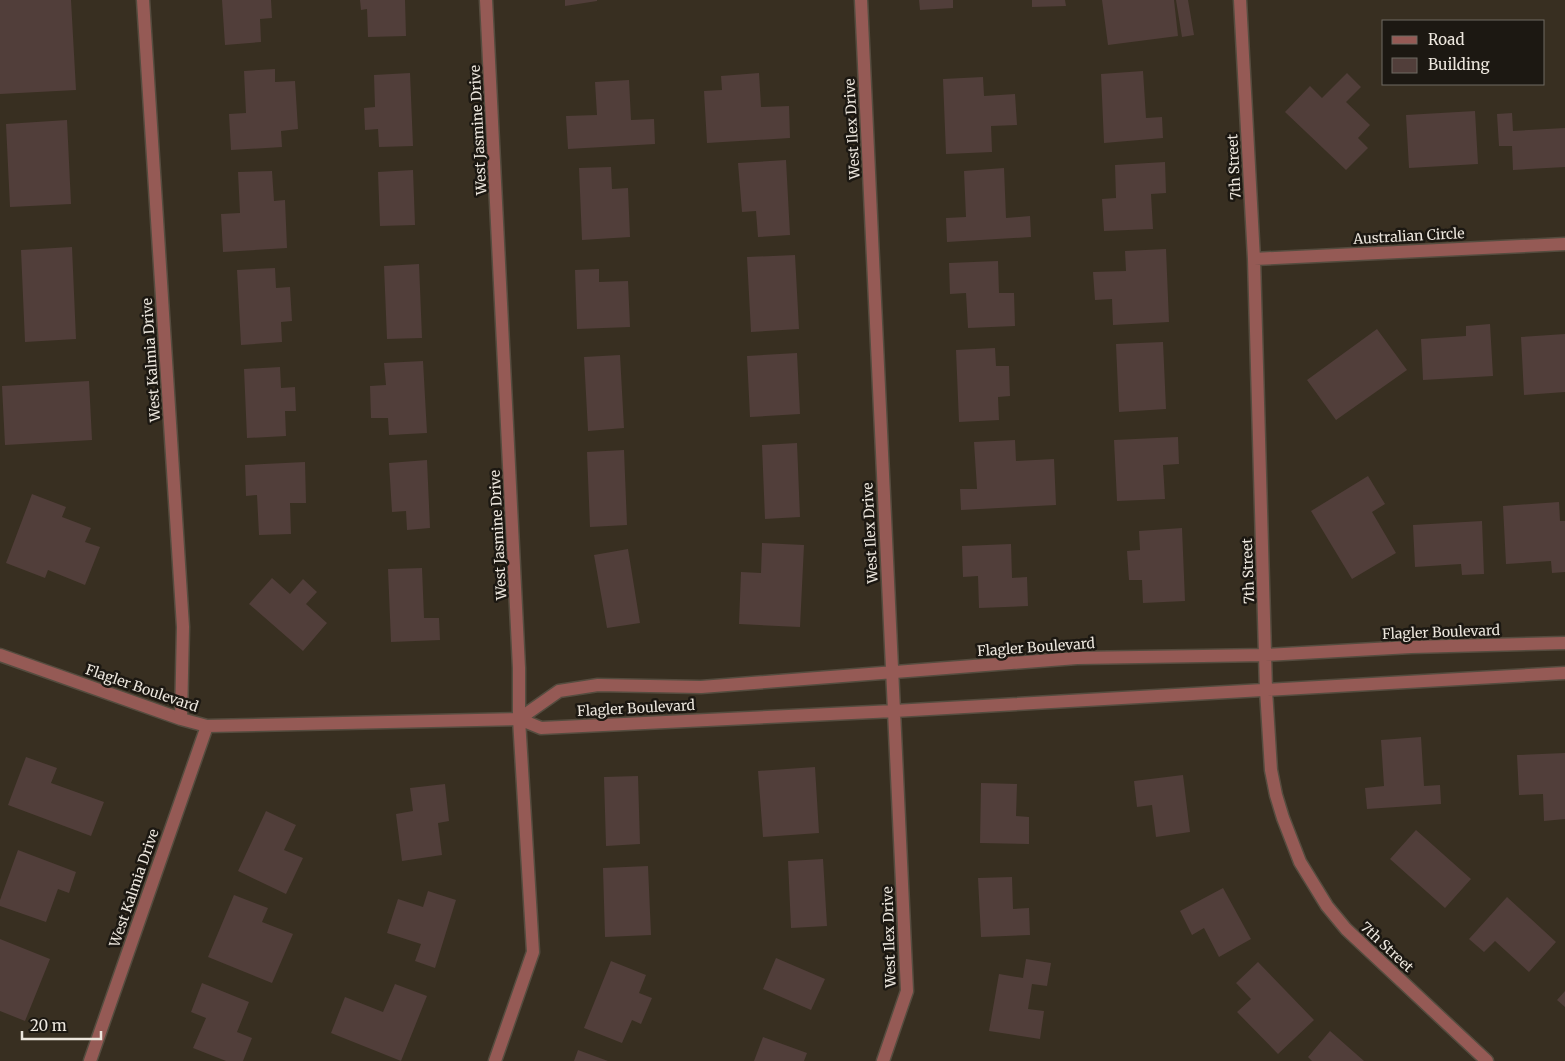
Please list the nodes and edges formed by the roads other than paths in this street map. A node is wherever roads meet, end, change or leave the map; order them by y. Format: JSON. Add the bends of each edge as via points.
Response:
{"nodes":[{"id":1,"x":143,"y":0,"type":"edge"},
{"id":2,"x":486,"y":0,"type":"edge"},
{"id":3,"x":861,"y":0,"type":"edge"},
{"id":4,"x":1240,"y":0,"type":"edge"},
{"id":5,"x":1565,"y":244,"type":"edge"},
{"id":6,"x":1254,"y":259,"type":"junction"},
{"id":7,"x":1565,"y":643,"type":"edge"},
{"id":8,"x":0,"y":655,"type":"edge"},
{"id":9,"x":1265,"y":655,"type":"junction"},
{"id":10,"x":892,"y":673,"type":"junction"},
{"id":11,"x":1565,"y":673,"type":"edge"},
{"id":12,"x":1266,"y":690,"type":"junction"},
{"id":13,"x":894,"y":711,"type":"junction"},
{"id":14,"x":181,"y":719,"type":"junction"},
{"id":15,"x":519,"y":719,"type":"junction"},
{"id":16,"x":207,"y":726,"type":"junction"},
{"id":17,"x":90,"y":1061,"type":"edge"},
{"id":18,"x":495,"y":1061,"type":"edge"},
{"id":19,"x":883,"y":1061,"type":"edge"},
{"id":20,"x":1487,"y":1061,"type":"edge"}],
"edges":[{"from":1,"to":14,"type":"street","name":"West Kalmia Drive","via":[[183,627]]},
{"from":2,"to":15,"type":"street","name":"West Jasmine Drive"},
{"from":3,"to":10,"type":"street","name":"West Ilex Drive"},
{"from":4,"to":6,"type":"street","name":"7th Street"},
{"from":5,"to":6,"type":"street","name":"Australian Circle"},
{"from":6,"to":9,"type":"street","name":"7th Street"},
{"from":7,"to":9,"type":"street","name":"Flagler Boulevard"},
{"from":8,"to":14,"type":"street","name":"Flagler Boulevard"},
{"from":9,"to":10,"type":"street","name":"Flagler Boulevard","via":[[1077,658]]},
{"from":9,"to":12,"type":"street","name":"7th Street"},
{"from":10,"to":13,"type":"street","name":"West Ilex Drive"},
{"from":10,"to":15,"type":"street","name":"Flagler Boulevard","via":[[701,687],[598,685],[559,691]]},
{"from":11,"to":12,"type":"street","name":"Flagler Boulevard"},
{"from":12,"to":13,"type":"street","name":"Flagler Boulevard"},
{"from":12,"to":20,"type":"street","name":"7th Street","via":[[1271,770],[1276,795],[1292,843],[1313,885],[1346,929]]},
{"from":13,"to":15,"type":"street","name":"Flagler Boulevard","via":[[541,728]]},
{"from":13,"to":19,"type":"street","name":"West Ilex Drive","via":[[907,991]]},
{"from":14,"to":16,"type":"street","name":"Flagler Boulevard"},
{"from":15,"to":16,"type":"street","name":"Flagler Boulevard"},
{"from":15,"to":18,"type":"street","name":"West Jasmine Drive","via":[[533,952]]},
{"from":16,"to":17,"type":"street","name":"West Kalmia Drive"}]}
